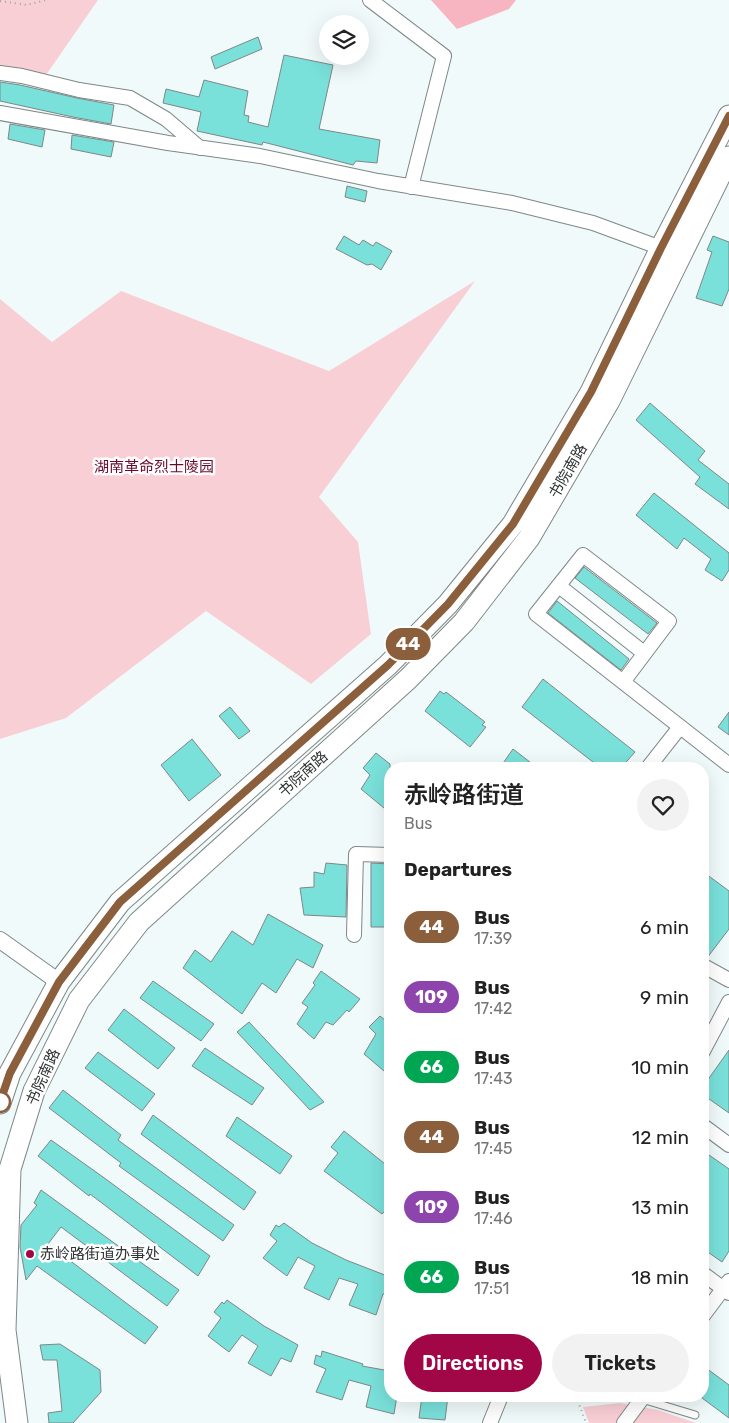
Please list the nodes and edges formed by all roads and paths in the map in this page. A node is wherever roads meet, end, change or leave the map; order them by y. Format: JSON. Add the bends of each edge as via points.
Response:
{"nodes":[{"id":1,"x":46,"y":0,"type":"edge"},
{"id":2,"x":370,"y":0,"type":"edge"},
{"id":3,"x":0,"y":1,"type":"edge"},
{"id":4,"x":0,"y":73,"type":"edge"},
{"id":5,"x":0,"y":113,"type":"edge"},
{"id":6,"x":729,"y":116,"type":"edge"},
{"id":7,"x":200,"y":148,"type":"junction"},
{"id":8,"x":729,"y":157,"type":"edge"},
{"id":9,"x":410,"y":187,"type":"junction"},
{"id":10,"x":661,"y":248,"type":"junction"},
{"id":11,"x":559,"y":586,"type":"junction"},
{"id":12,"x":644,"y":653,"type":"junction"},
{"id":13,"x":623,"y":682,"type":"junction"},
{"id":14,"x":680,"y":726,"type":"junction"},
{"id":15,"x":653,"y":762,"type":"edge"},
{"id":16,"x":729,"y":766,"type":"edge"},
{"id":17,"x":384,"y":855,"type":"edge"},
{"id":18,"x":354,"y":935,"type":"dead end"},
{"id":19,"x":0,"y":940,"type":"edge"},
{"id":20,"x":709,"y":969,"type":"edge"},
{"id":21,"x":729,"y":980,"type":"edge"},
{"id":22,"x":59,"y":982,"type":"junction"},
{"id":23,"x":729,"y":1002,"type":"edge"},
{"id":24,"x":709,"y":1040,"type":"edge"},
{"id":25,"x":5,"y":1072,"type":"edge"},
{"id":26,"x":0,"y":1102,"type":"edge"},
{"id":27,"x":709,"y":1130,"type":"edge"},
{"id":28,"x":729,"y":1145,"type":"edge"},
{"id":29,"x":709,"y":1277,"type":"edge"},
{"id":30,"x":727,"y":1288,"type":"edge"},
{"id":31,"x":709,"y":1309,"type":"edge"},
{"id":32,"x":499,"y":1402,"type":"edge"},
{"id":33,"x":578,"y":1402,"type":"edge"},
{"id":34,"x":640,"y":1402,"type":"edge"},
{"id":35,"x":655,"y":1402,"type":"edge"},
{"id":36,"x":695,"y":1415,"type":"dead end"},
{"id":37,"x":17,"y":1423,"type":"edge"},
{"id":38,"x":490,"y":1423,"type":"edge"},
{"id":39,"x":586,"y":1423,"type":"edge"},
{"id":40,"x":624,"y":1423,"type":"edge"}],
"edges":[{"from":1,"to":3,"type":"path","via":[[27,5]]},
{"from":2,"to":9,"type":"street","via":[[444,56]]},
{"from":4,"to":7,"type":"street","via":[[130,98],[166,119]]},
{"from":5,"to":7,"type":"street"},
{"from":6,"to":10,"type":"main road","name":"书院南路"},
{"from":7,"to":9,"type":"street","via":[[260,156]]},
{"from":8,"to":37,"type":"main road","name":"书院南路","via":[[609,401],[518,553],[464,622],[408,679],[138,922],[79,1000],[34,1091],[10,1169],[5,1330]]},
{"from":9,"to":10,"type":"street","via":[[512,203],[593,223]]},
{"from":10,"to":22,"type":"main road","name":"书院南路","via":[[591,392],[513,524],[448,604],[388,665],[120,902]]},
{"from":11,"to":12,"type":"street"},
{"from":11,"to":12,"type":"street","via":[[583,555],[668,621]]},
{"from":11,"to":13,"type":"street","via":[[536,614]]},
{"from":12,"to":13,"type":"street"},
{"from":13,"to":14,"type":"street"},
{"from":14,"to":15,"type":"street"},
{"from":14,"to":16,"type":"street"},
{"from":17,"to":18,"type":"street","via":[[356,854]]},
{"from":19,"to":22,"type":"street"},
{"from":20,"to":21,"type":"street"},
{"from":22,"to":25,"type":"main road","name":"书院南路"},
{"from":23,"to":24,"type":"street"},
{"from":25,"to":26,"type":"main road","name":"书院南路"},
{"from":27,"to":28,"type":"street"},
{"from":29,"to":30,"type":"street"},
{"from":30,"to":31,"type":"street"},
{"from":32,"to":38,"type":"street"},
{"from":33,"to":39,"type":"path"},
{"from":34,"to":40,"type":"street"},
{"from":35,"to":36,"type":"lane"}]}
